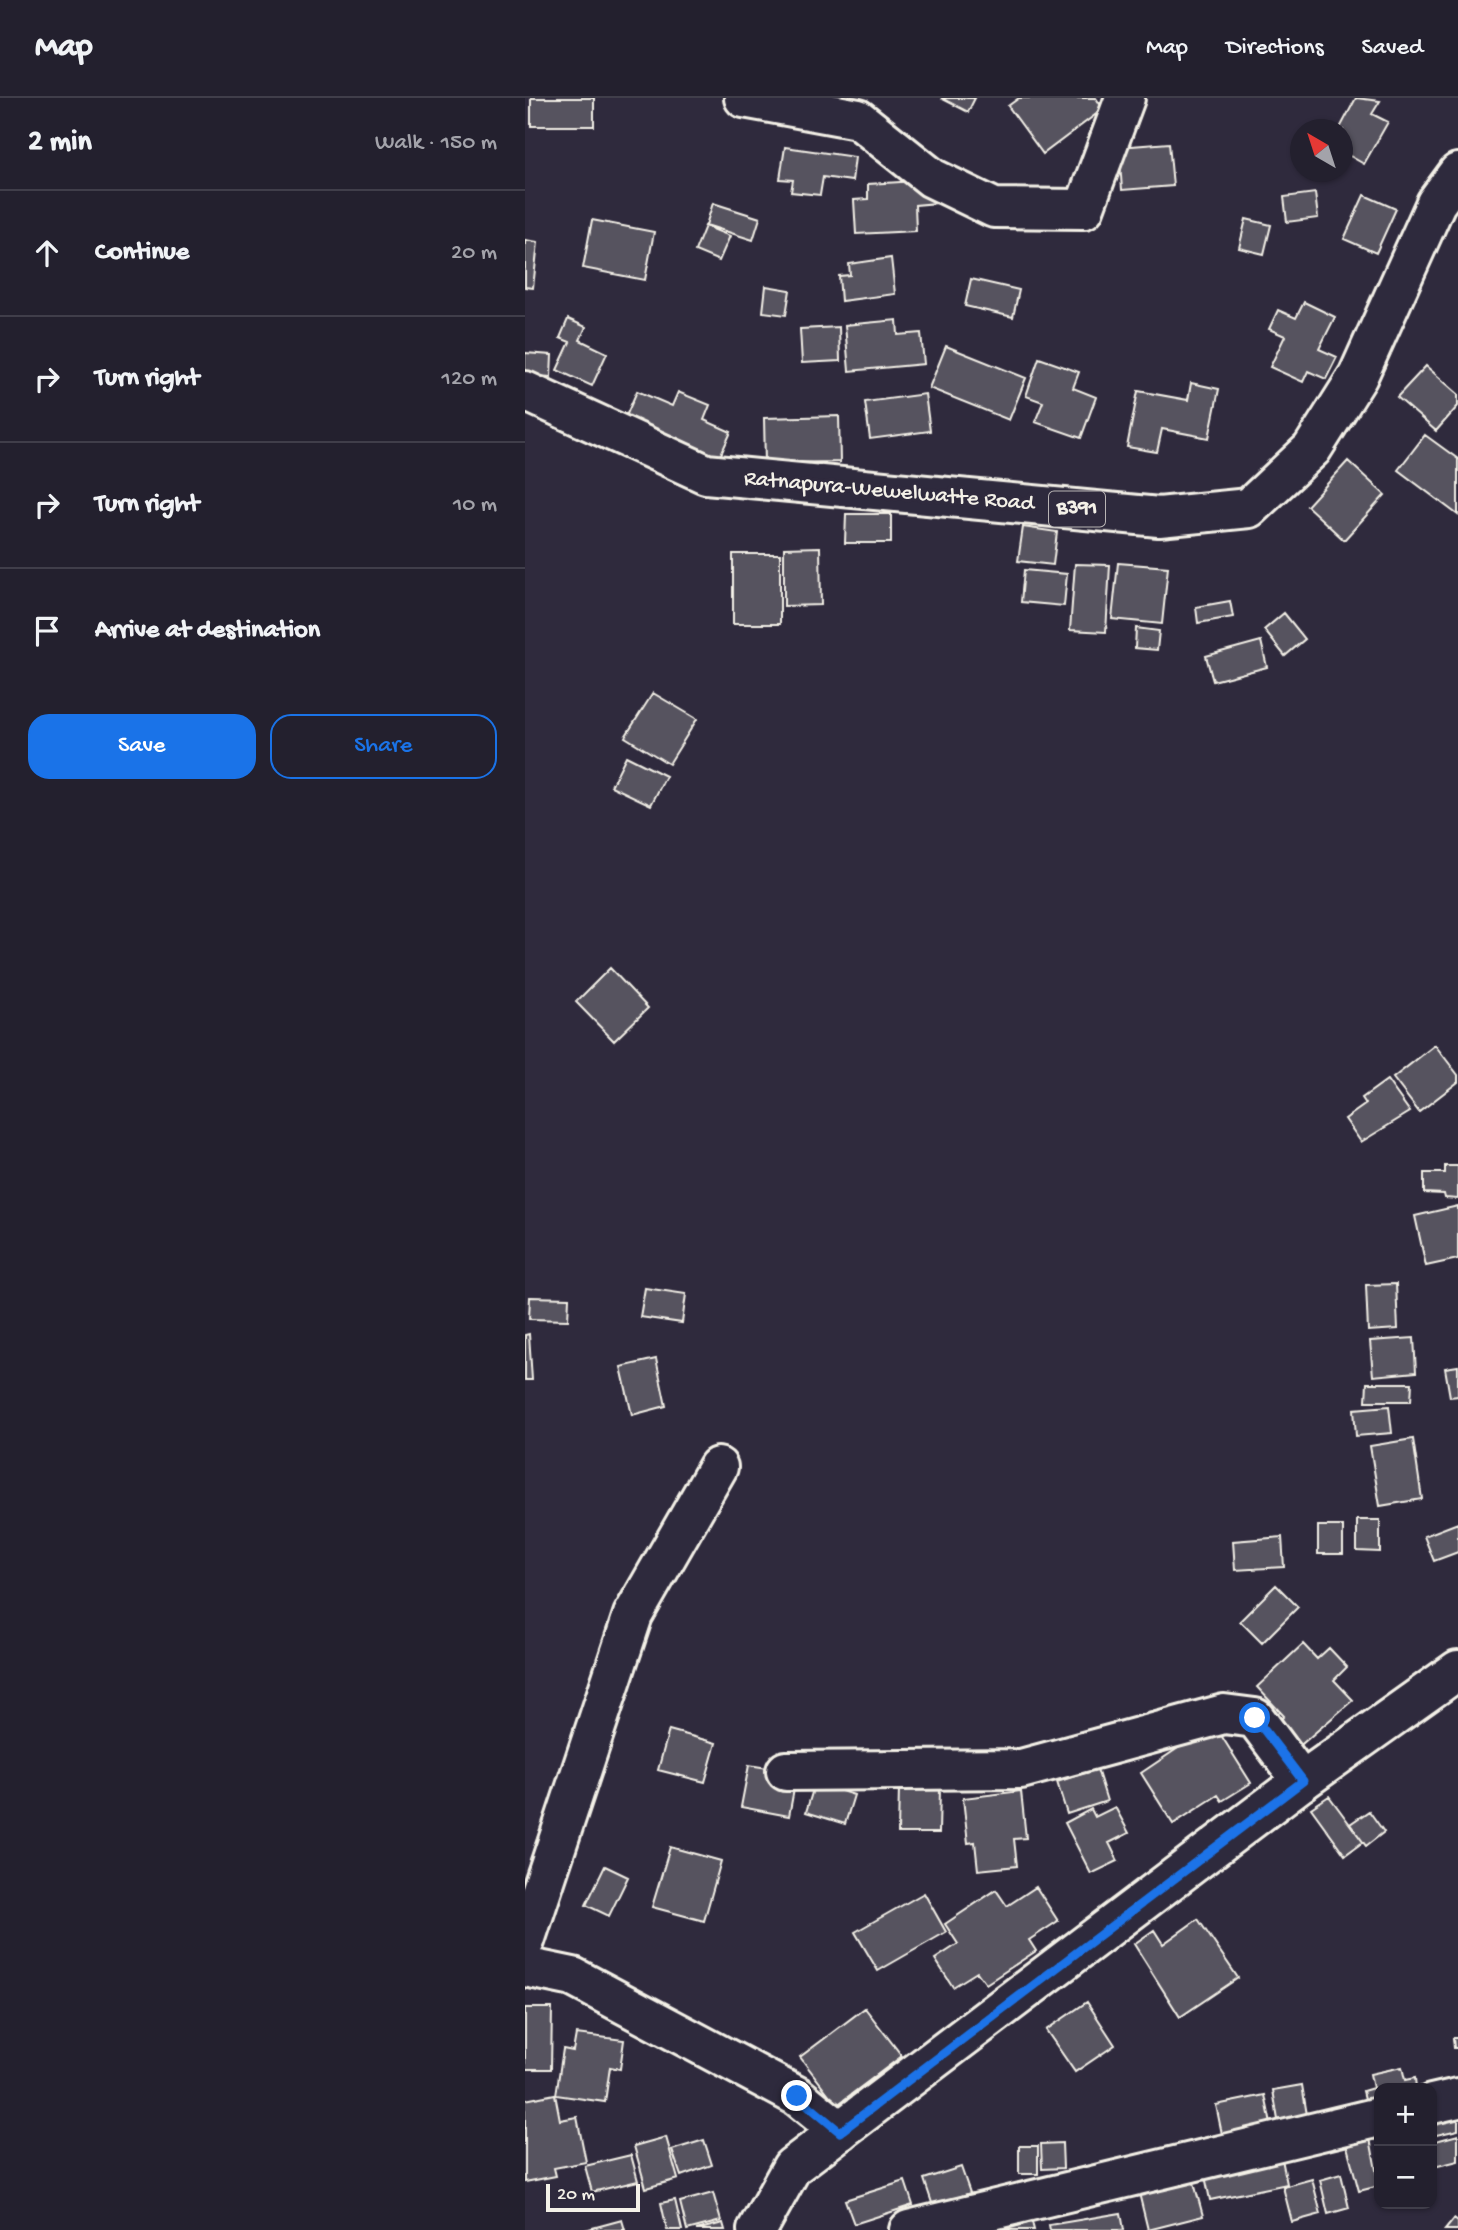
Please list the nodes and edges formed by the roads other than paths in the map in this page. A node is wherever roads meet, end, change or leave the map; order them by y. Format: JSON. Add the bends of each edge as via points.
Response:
{"nodes":[{"id":1,"x":744,"y":98,"type":"edge"},
{"id":2,"x":1125,"y":98,"type":"edge"},
{"id":3,"x":1458,"y":173,"type":"edge"},
{"id":4,"x":525,"y":391,"type":"edge"},
{"id":5,"x":718,"y":1467,"type":"dead end"},
{"id":6,"x":1458,"y":1670,"type":"edge"},
{"id":7,"x":786,"y":1771,"type":"dead end"},
{"id":8,"x":1303,"y":1781,"type":"junction"},
{"id":9,"x":525,"y":1941,"type":"edge"},
{"id":10,"x":525,"y":1967,"type":"edge"},
{"id":11,"x":1458,"y":2098,"type":"edge"},
{"id":12,"x":1437,"y":2103,"type":"edge"},
{"id":13,"x":1374,"y":2118,"type":"edge"},
{"id":14,"x":840,"y":2132,"type":"junction"},
{"id":15,"x":757,"y":2230,"type":"edge"},
{"id":16,"x":909,"y":2230,"type":"edge"}],
"edges":[{"from":1,"to":2,"type":"street","via":[[858,119],[932,178],[994,208],[1084,209]]},
{"from":3,"to":4,"type":"street","name":"Ratnapura-Wewelwatte Road","number":"B391","via":[[1436,203],[1358,376],[1339,407],[1312,449],[1249,508],[1159,517],[706,474]]},
{"from":5,"to":9,"type":"street","via":[[633,1615]]},
{"from":6,"to":8,"type":"street"},
{"from":7,"to":8,"type":"street","via":[[1021,1769],[1224,1714],[1255,1718]]},
{"from":8,"to":14,"type":"street"},
{"from":10,"to":14,"type":"street","via":[[573,1977],[797,2096]]},
{"from":11,"to":12,"type":"street"},
{"from":13,"to":16,"type":"street"},
{"from":14,"to":15,"type":"street","via":[[792,2167]]}]}
